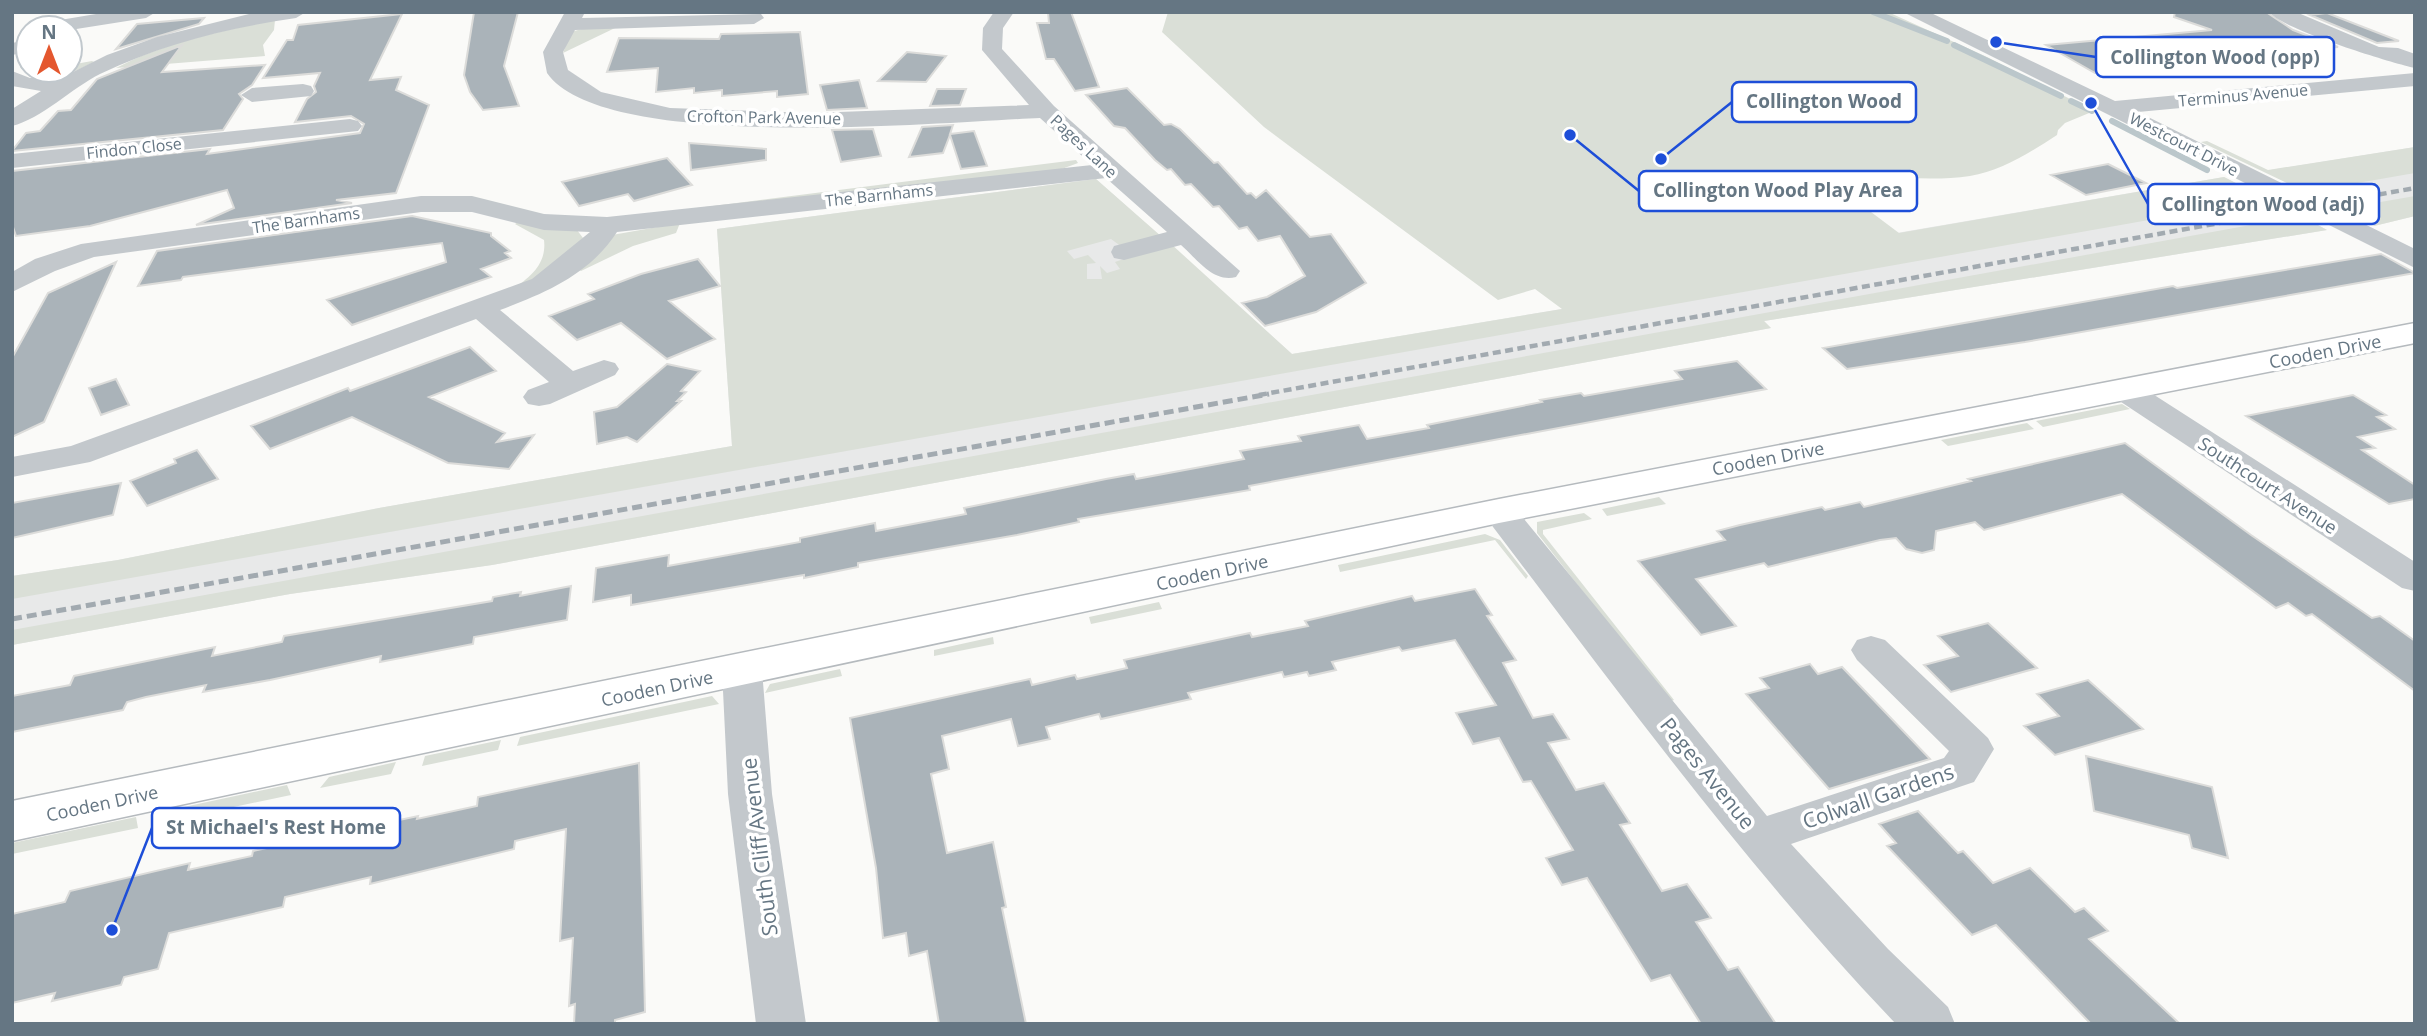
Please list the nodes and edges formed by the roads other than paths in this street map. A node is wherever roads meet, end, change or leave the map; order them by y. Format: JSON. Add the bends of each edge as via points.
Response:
{"nodes":[{"id":1,"x":146,"y":12,"type":"edge"},
{"id":2,"x":296,"y":12,"type":"edge"},
{"id":3,"x":1004,"y":12,"type":"edge"},
{"id":4,"x":1913,"y":12,"type":"edge"},
{"id":5,"x":2279,"y":12,"type":"edge"},
{"id":6,"x":571,"y":18,"type":"edge"},
{"id":7,"x":754,"y":18,"type":"edge"},
{"id":8,"x":84,"y":22,"type":"edge"},
{"id":9,"x":2415,"y":62,"type":"edge"},
{"id":10,"x":12,"y":77,"type":"edge"},
{"id":11,"x":2415,"y":79,"type":"edge"},
{"id":12,"x":65,"y":85,"type":"junction"},
{"id":13,"x":303,"y":90,"type":"dead end"},
{"id":14,"x":277,"y":93,"type":"junction"},
{"id":15,"x":253,"y":95,"type":"dead end"},
{"id":16,"x":2112,"y":108,"type":"junction"},
{"id":17,"x":1046,"y":111,"type":"junction"},
{"id":18,"x":12,"y":119,"type":"edge"},
{"id":19,"x":350,"y":125,"type":"dead end"},
{"id":20,"x":255,"y":135,"type":"junction"},
{"id":21,"x":12,"y":160,"type":"edge"},
{"id":22,"x":1109,"y":170,"type":"junction"},
{"id":23,"x":607,"y":225,"type":"junction"},
{"id":24,"x":1184,"y":236,"type":"junction"},
{"id":25,"x":1124,"y":251,"type":"dead end"},
{"id":26,"x":2415,"y":260,"type":"edge"},
{"id":27,"x":1227,"y":262,"type":"dead end"},
{"id":28,"x":12,"y":284,"type":"edge"},
{"id":29,"x":481,"y":309,"type":"junction"},
{"id":30,"x":2415,"y":334,"type":"edge"},
{"id":31,"x":604,"y":369,"type":"dead end"},
{"id":32,"x":570,"y":383,"type":"junction"},
{"id":33,"x":2123,"y":389,"type":"junction"},
{"id":34,"x":539,"y":397,"type":"dead end"},
{"id":35,"x":12,"y":467,"type":"edge"},
{"id":36,"x":1499,"y":512,"type":"junction"},
{"id":37,"x":2415,"y":579,"type":"edge"},
{"id":38,"x":1871,"y":650,"type":"dead end"},
{"id":39,"x":742,"y":670,"type":"junction"},
{"id":40,"x":12,"y":821,"type":"edge"},
{"id":41,"x":1759,"y":837,"type":"junction"},
{"id":42,"x":781,"y":1024,"type":"edge"},
{"id":43,"x":1930,"y":1024,"type":"edge"}],
"edges":[{"from":1,"to":8,"type":"street"},
{"from":2,"to":12,"type":"street","via":[[166,41]]},
{"from":3,"to":17,"type":"street","name":"Pages Lane","via":[[993,29],[992,50]]},
{"from":4,"to":16,"type":"street","name":"Westcourt Drive"},
{"from":5,"to":9,"type":"street","via":[[2376,54],[2398,54]]},
{"from":6,"to":7,"type":"street"},
{"from":6,"to":17,"type":"street","name":"Crofton Park Avenue","via":[[553,52],[558,73],[593,97],[640,110],[811,120]]},
{"from":10,"to":12,"type":"street","via":[[26,84]]},
{"from":11,"to":16,"type":"street","name":"Terminus Avenue"},
{"from":12,"to":18,"type":"street"},
{"from":13,"to":14,"type":"street"},
{"from":14,"to":15,"type":"street"},
{"from":14,"to":20,"type":"street"},
{"from":16,"to":26,"type":"street","name":"Westcourt Drive"},
{"from":17,"to":22,"type":"street","name":"Pages Lane"},
{"from":19,"to":20,"type":"street","name":"Findon Close"},
{"from":20,"to":21,"type":"street","name":"Findon Close"},
{"from":22,"to":23,"type":"street","name":"The Barnhams"},
{"from":22,"to":24,"type":"street","name":"Pages Lane"},
{"from":23,"to":28,"type":"street","name":"The Barnhams","via":[[544,222],[472,204],[421,204],[90,250],[45,265]]},
{"from":23,"to":29,"type":"street","via":[[576,259],[542,285]]},
{"from":24,"to":25,"type":"street"},
{"from":24,"to":27,"type":"street","name":"Pages Lane"},
{"from":29,"to":32,"type":"street"},
{"from":29,"to":35,"type":"street","via":[[78,455]]},
{"from":30,"to":33,"type":"main road","name":"Cooden Drive"},
{"from":31,"to":32,"type":"street"},
{"from":32,"to":34,"type":"street"},
{"from":33,"to":36,"type":"main road","name":"Cooden Drive"},
{"from":33,"to":37,"type":"street","name":"Southcourt Avenue"},
{"from":36,"to":39,"type":"main road","name":"Cooden Drive"},
{"from":36,"to":41,"type":"street","name":"Pages Avenue"},
{"from":38,"to":41,"type":"street","name":"Colwall Gardens","via":[[1973,749],[1959,771]]},
{"from":39,"to":40,"type":"main road","name":"Cooden Drive"},
{"from":39,"to":42,"type":"street","name":"South Cliff Avenue","via":[[750,794]]},
{"from":41,"to":43,"type":"street","name":"Pages Avenue","via":[[1877,972]]}]}
